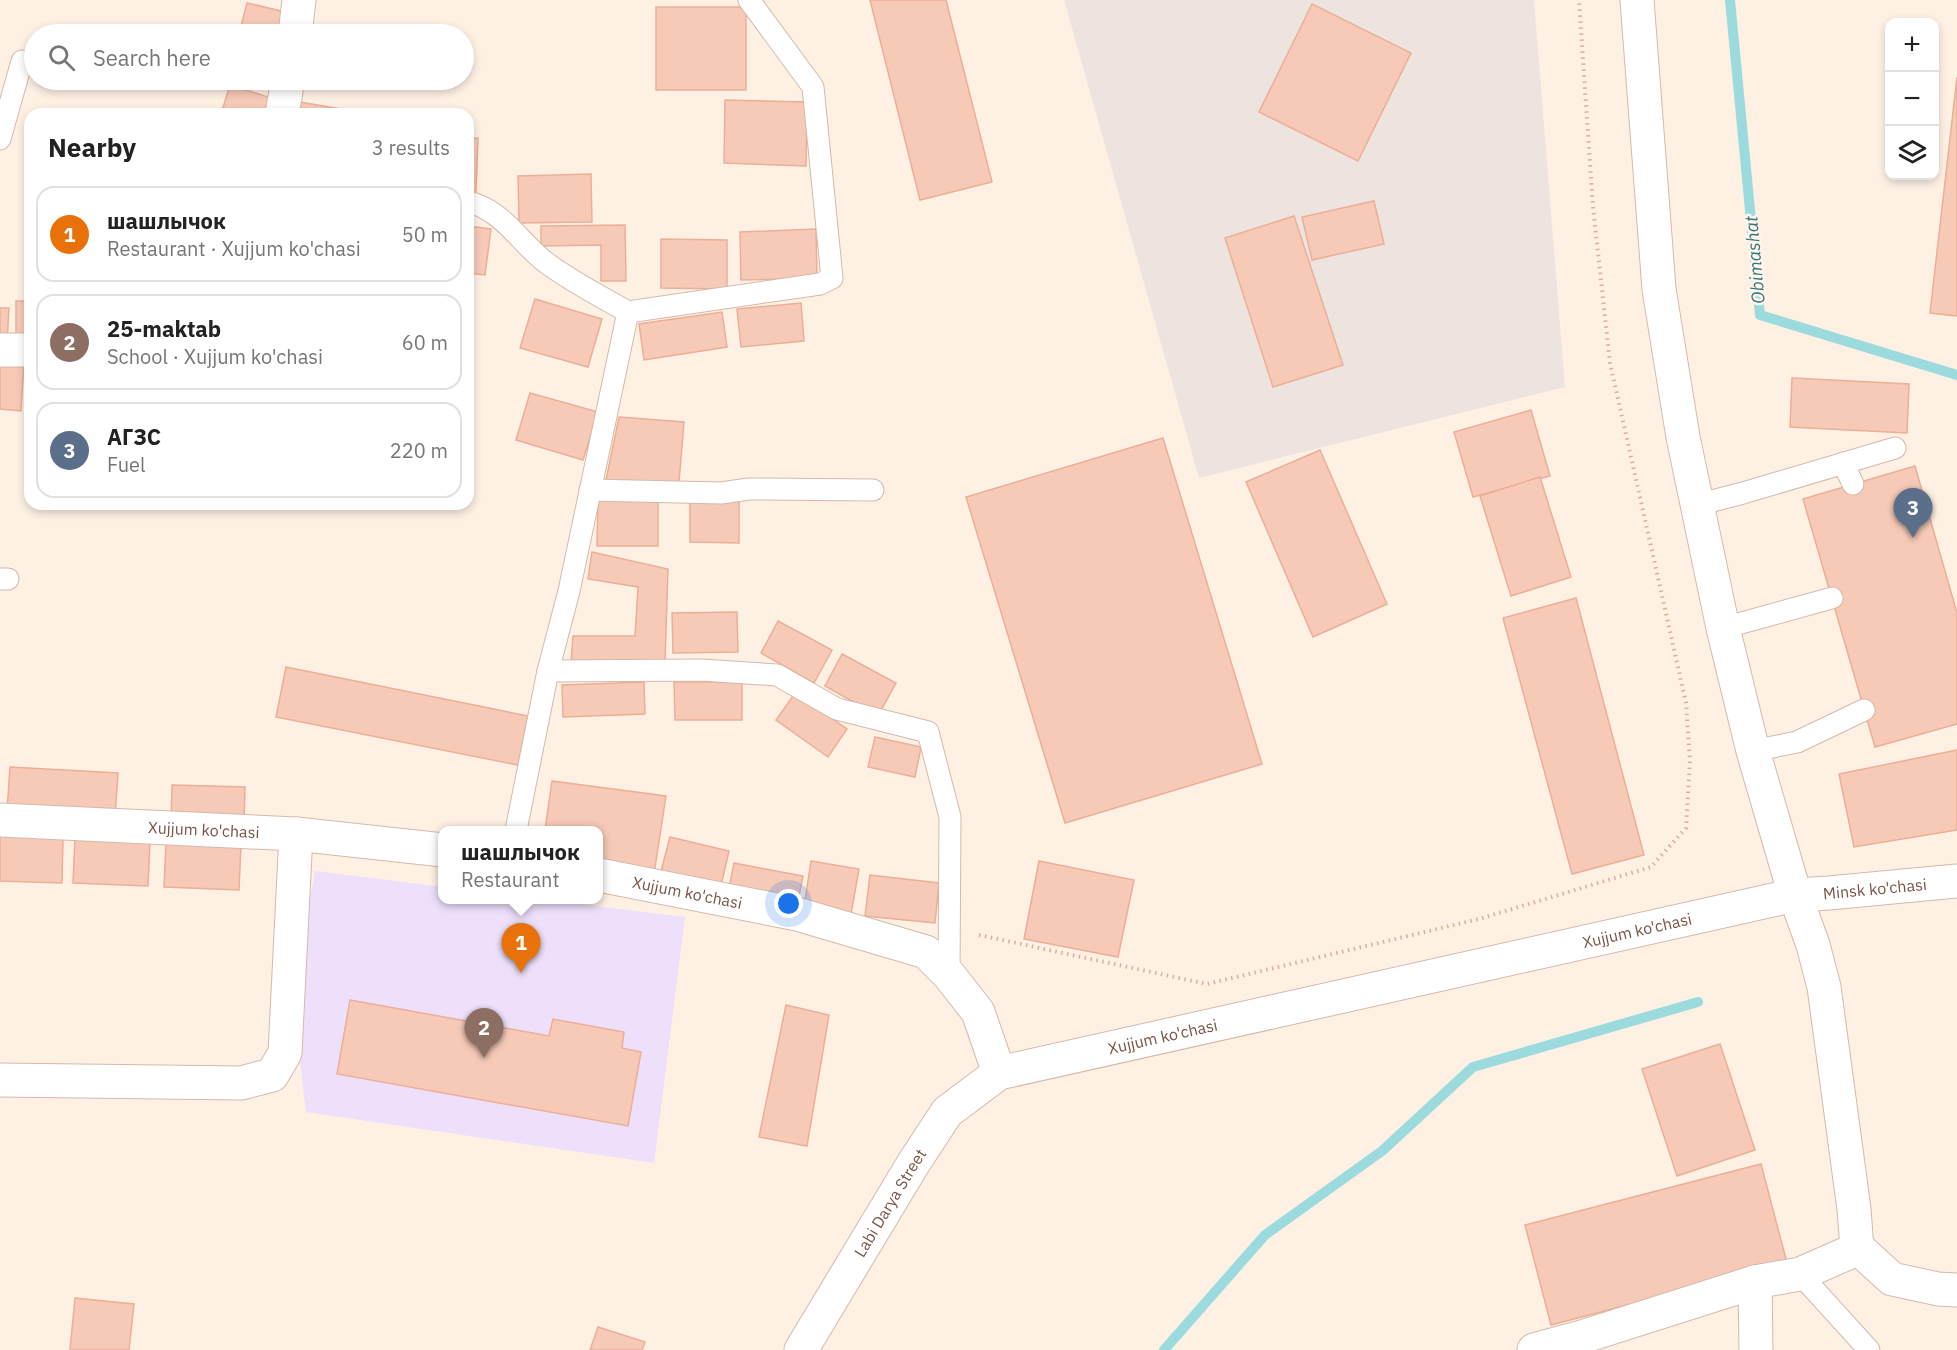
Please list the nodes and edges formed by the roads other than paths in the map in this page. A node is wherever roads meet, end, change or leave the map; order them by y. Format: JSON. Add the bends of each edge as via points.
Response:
{"nodes":[{"id":1,"x":299,"y":0,"type":"edge"},
{"id":2,"x":749,"y":0,"type":"edge"},
{"id":3,"x":1637,"y":0,"type":"edge"},
{"id":4,"x":296,"y":24,"type":"edge"},
{"id":5,"x":22,"y":61,"type":"dead end"},
{"id":6,"x":286,"y":90,"type":"edge"},
{"id":7,"x":283,"y":108,"type":"edge"},
{"id":8,"x":0,"y":139,"type":"edge"},
{"id":9,"x":474,"y":203,"type":"edge"},
{"id":10,"x":628,"y":312,"type":"junction"},
{"id":11,"x":0,"y":350,"type":"edge"},
{"id":12,"x":24,"y":350,"type":"edge"},
{"id":13,"x":1895,"y":448,"type":"dead end"},
{"id":14,"x":1843,"y":463,"type":"junction"},
{"id":15,"x":1853,"y":484,"type":"dead end"},
{"id":16,"x":590,"y":490,"type":"junction"},
{"id":17,"x":873,"y":490,"type":"dead end"},
{"id":18,"x":1697,"y":504,"type":"junction"},
{"id":19,"x":1832,"y":598,"type":"dead end"},
{"id":20,"x":1723,"y":628,"type":"junction"},
{"id":21,"x":548,"y":671,"type":"junction"},
{"id":22,"x":1864,"y":710,"type":"dead end"},
{"id":23,"x":1753,"y":751,"type":"junction"},
{"id":24,"x":0,"y":820,"type":"edge"},
{"id":25,"x":517,"y":826,"type":"edge"},
{"id":26,"x":297,"y":834,"type":"junction"},
{"id":27,"x":438,"y":849,"type":"edge"},
{"id":28,"x":603,"y":876,"type":"edge"},
{"id":29,"x":1957,"y":881,"type":"edge"},
{"id":30,"x":1795,"y":895,"type":"junction"},
{"id":31,"x":949,"y":975,"type":"junction"},
{"id":32,"x":999,"y":1073,"type":"junction"},
{"id":33,"x":0,"y":1080,"type":"edge"},
{"id":34,"x":1857,"y":1249,"type":"junction"},
{"id":35,"x":1800,"y":1274,"type":"junction"},
{"id":36,"x":1755,"y":1282,"type":"junction"},
{"id":37,"x":1957,"y":1290,"type":"edge"},
{"id":38,"x":801,"y":1350,"type":"edge"},
{"id":39,"x":1534,"y":1350,"type":"edge"},
{"id":40,"x":1756,"y":1350,"type":"edge"},
{"id":41,"x":1869,"y":1350,"type":"edge"}],
"edges":[{"from":1,"to":4,"type":"street"},
{"from":2,"to":10,"type":"lane","via":[[813,87],[832,278],[820,284]]},
{"from":3,"to":18,"type":"street","via":[[1659,289]]},
{"from":5,"to":8,"type":"lane"},
{"from":6,"to":7,"type":"street"},
{"from":9,"to":10,"type":"lane","via":[[497,216],[544,261]]},
{"from":10,"to":16,"type":"lane"},
{"from":11,"to":12,"type":"street"},
{"from":13,"to":14,"type":"lane"},
{"from":14,"to":15,"type":"lane"},
{"from":14,"to":18,"type":"lane"},
{"from":16,"to":17,"type":"lane"},
{"from":16,"to":21,"type":"lane"},
{"from":18,"to":20,"type":"street"},
{"from":19,"to":20,"type":"lane"},
{"from":20,"to":23,"type":"street"},
{"from":21,"to":25,"type":"lane"},
{"from":21,"to":31,"type":"lane","via":[[702,670],[777,675],[837,708],[928,732],[950,817]]},
{"from":22,"to":23,"type":"lane","via":[[1797,742]]},
{"from":23,"to":30,"type":"street"},
{"from":24,"to":26,"type":"street","name":"Xujjum ko'chasi"},
{"from":26,"to":27,"type":"street","name":"Xujjum ko'chasi"},
{"from":26,"to":33,"type":"street","via":[[285,1053],[272,1075],[241,1083]]},
{"from":28,"to":31,"type":"street","name":"Xujjum ko'chasi","via":[[797,914],[926,952]]},
{"from":29,"to":30,"type":"street","name":"Minsk ko'chasi"},
{"from":30,"to":32,"type":"street","name":"Xujjum ko'chasi"},
{"from":30,"to":34,"type":"street","via":[[1824,987]]},
{"from":31,"to":32,"type":"street","name":"Xujjum ko'chasi","via":[[978,1012]]},
{"from":32,"to":38,"type":"street","name":"Labi Darya Street","via":[[947,1112]]},
{"from":34,"to":35,"type":"street"},
{"from":34,"to":37,"type":"street","via":[[1892,1279]]},
{"from":35,"to":36,"type":"street"},
{"from":35,"to":41,"type":"lane"},
{"from":36,"to":39,"type":"street"},
{"from":36,"to":40,"type":"street"}]}
